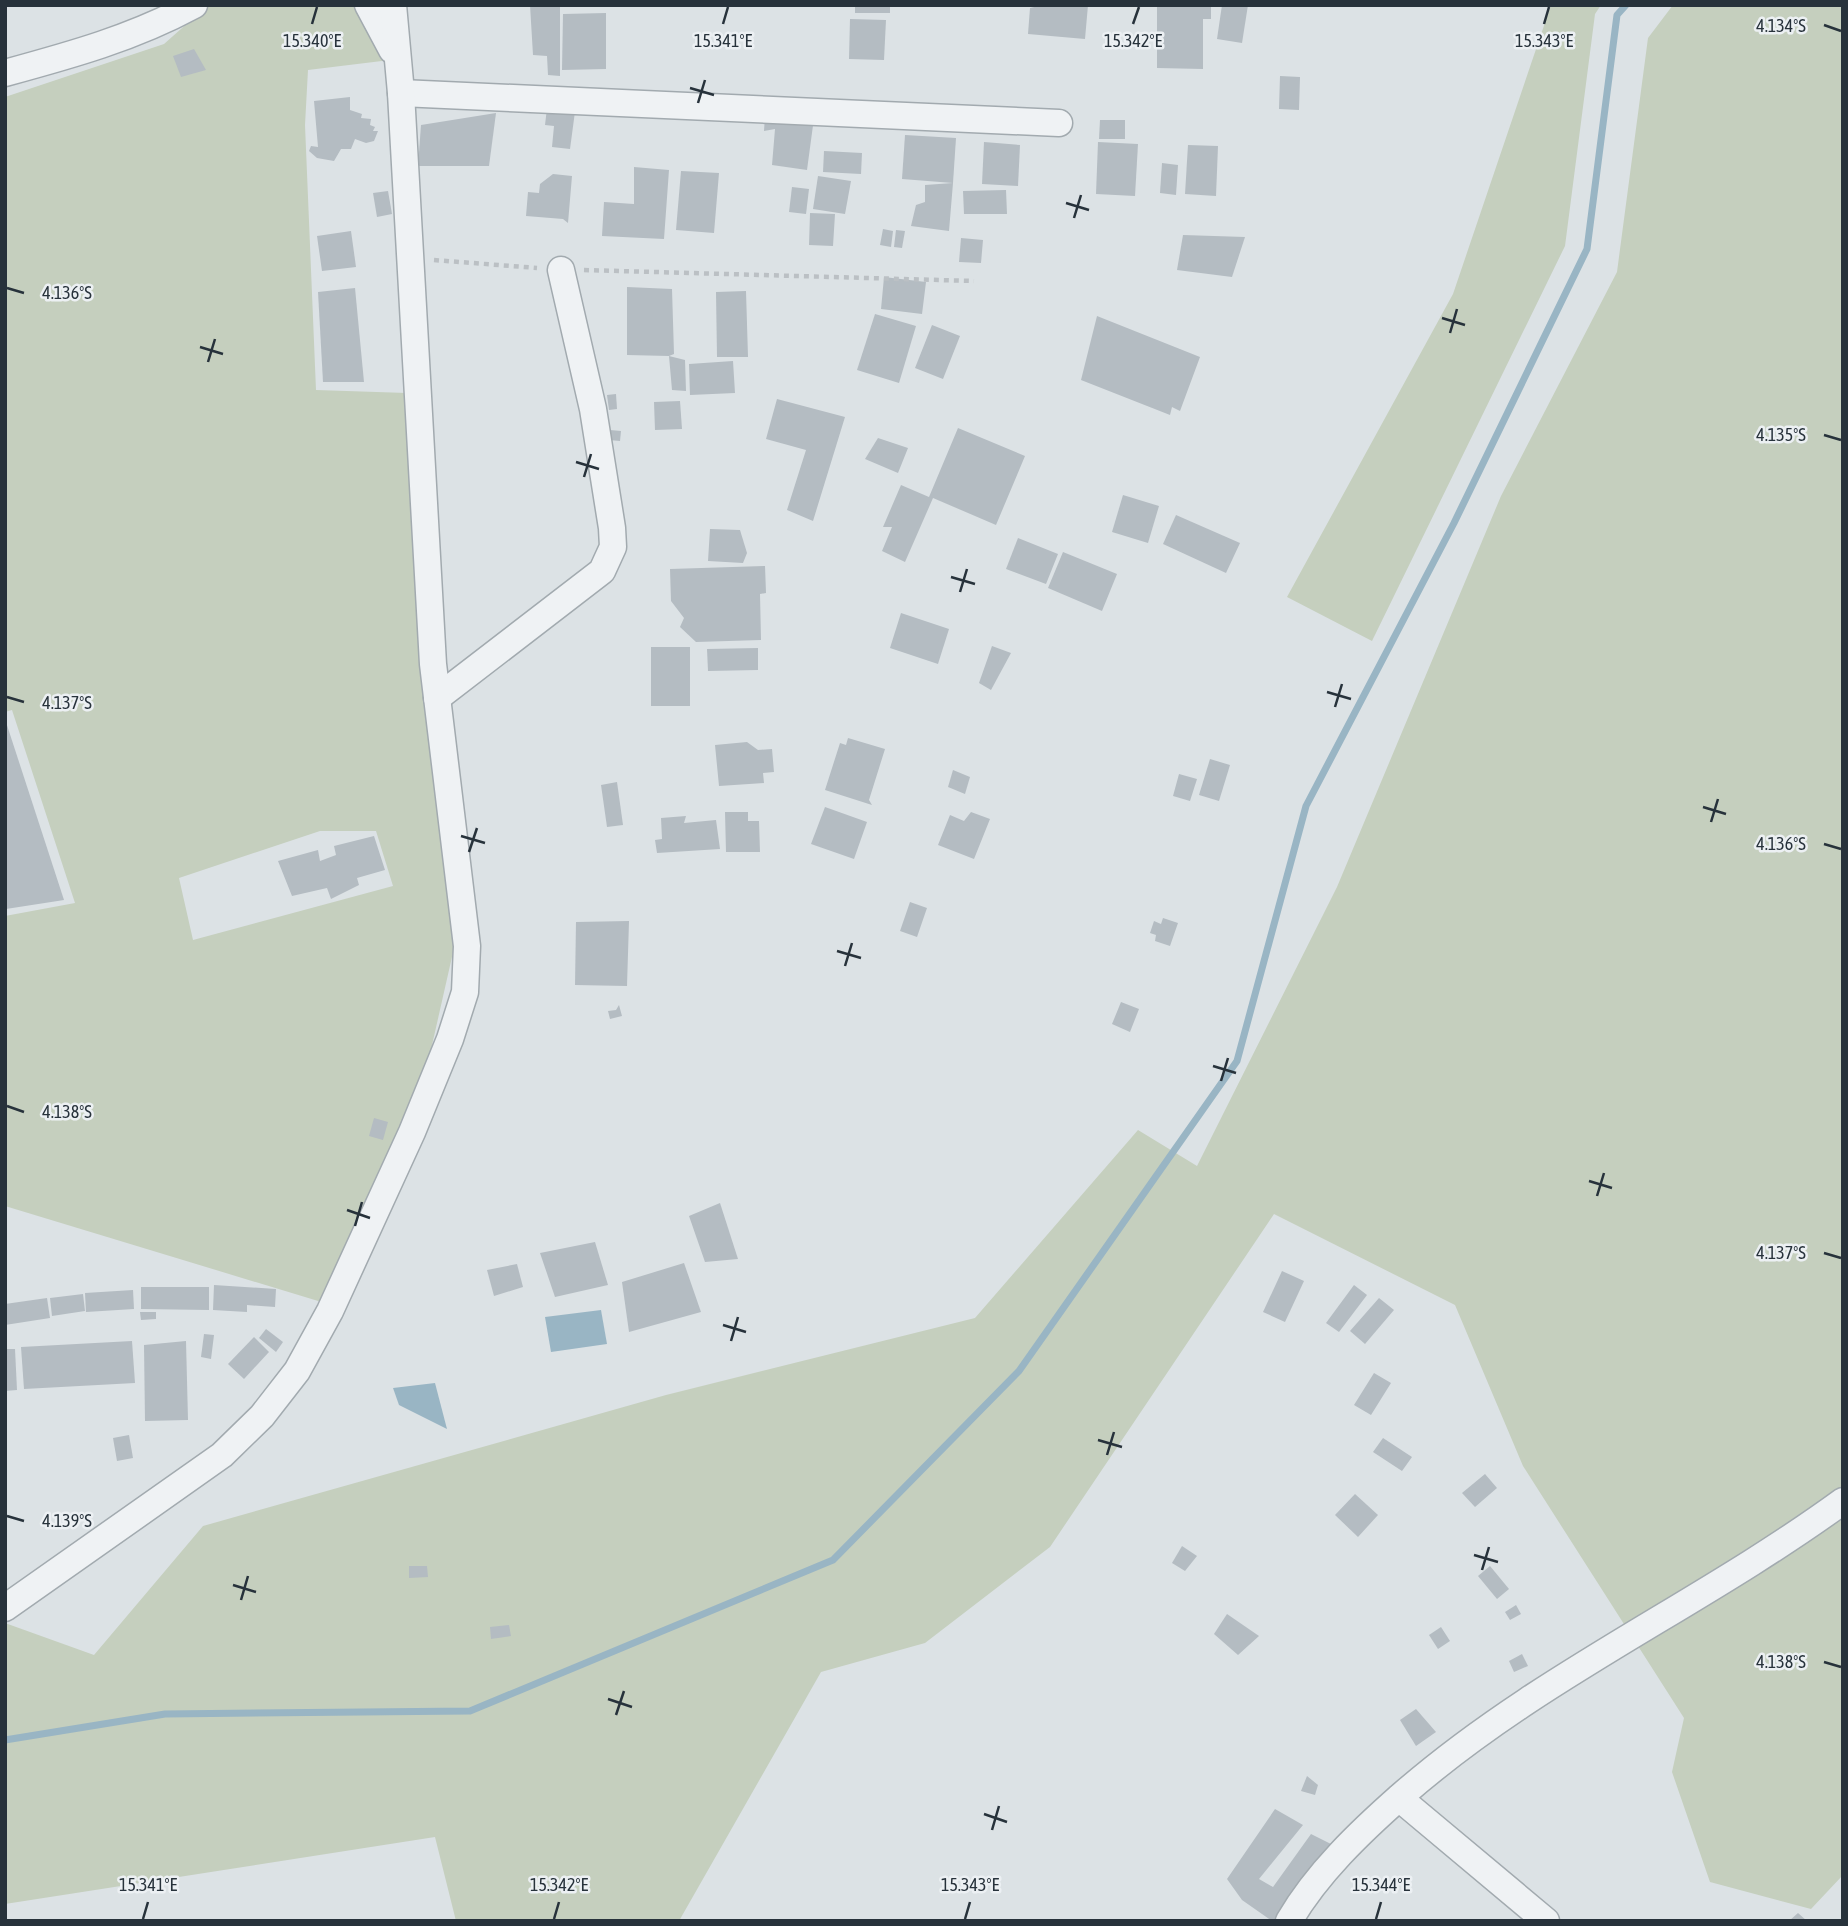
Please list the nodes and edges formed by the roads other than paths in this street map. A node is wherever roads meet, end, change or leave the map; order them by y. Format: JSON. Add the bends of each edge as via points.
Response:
{"nodes":[{"id":1,"x":194,"y":5,"type":"edge"},
{"id":2,"x":368,"y":5,"type":"edge"},
{"id":3,"x":393,"y":5,"type":"edge"},
{"id":4,"x":396,"y":57,"type":"junction"},
{"id":5,"x":5,"y":73,"type":"edge"},
{"id":6,"x":401,"y":93,"type":"junction"},
{"id":7,"x":1059,"y":122,"type":"dead end"},
{"id":8,"x":561,"y":270,"type":"road end"},
{"id":9,"x":437,"y":698,"type":"junction"},
{"id":10,"x":1843,"y":1501,"type":"edge"},
{"id":11,"x":5,"y":1608,"type":"edge"},
{"id":12,"x":1399,"y":1798,"type":"junction"},
{"id":13,"x":1289,"y":1921,"type":"edge"},
{"id":14,"x":1546,"y":1921,"type":"edge"}],
"edges":[{"from":1,"to":5,"type":"street","via":[[138,33]]},
{"from":2,"to":4,"type":"street"},
{"from":3,"to":4,"type":"street"},
{"from":4,"to":6,"type":"street"},
{"from":6,"to":7,"type":"street"},
{"from":6,"to":9,"type":"street"},
{"from":8,"to":9,"type":"street","via":[[593,409],[613,547],[602,571]]},
{"from":9,"to":11,"type":"street","via":[[467,946],[465,992],[412,1132],[330,1311],[290,1380],[222,1455]]},
{"from":10,"to":12,"type":"street","via":[[1790,1540],[1514,1707]]},
{"from":12,"to":13,"type":"street","via":[[1371,1821],[1304,1896]]},
{"from":12,"to":14,"type":"street"}]}
